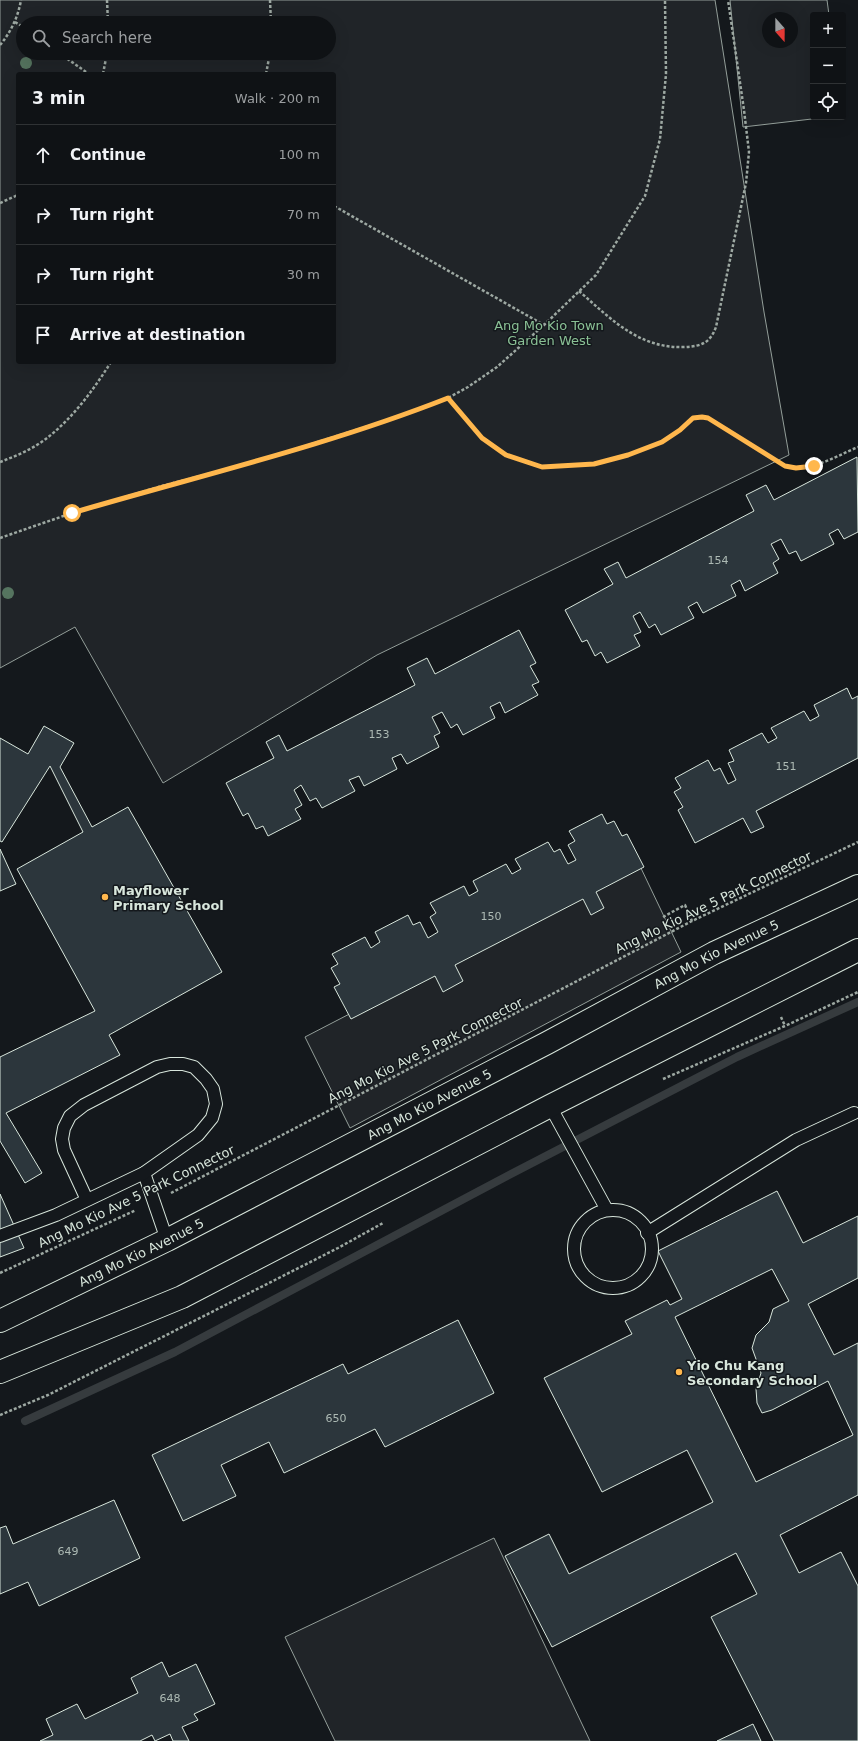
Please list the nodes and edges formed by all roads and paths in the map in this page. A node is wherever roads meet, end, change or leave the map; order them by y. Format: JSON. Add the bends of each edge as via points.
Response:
{"nodes":[{"id":1,"x":21,"y":0,"type":"edge"},
{"id":2,"x":107,"y":0,"type":"edge"},
{"id":3,"x":270,"y":0,"type":"edge"},
{"id":4,"x":665,"y":0,"type":"edge"},
{"id":5,"x":728,"y":0,"type":"edge"},
{"id":6,"x":17,"y":16,"type":"edge"},
{"id":7,"x":108,"y":16,"type":"edge"},
{"id":8,"x":271,"y":16,"type":"edge"},
{"id":9,"x":16,"y":18,"type":"edge"},
{"id":10,"x":15,"y":22,"type":"joint"},
{"id":11,"x":0,"y":45,"type":"edge"},
{"id":12,"x":69,"y":60,"type":"edge"},
{"id":13,"x":105,"y":60,"type":"edge"},
{"id":14,"x":269,"y":60,"type":"edge"},
{"id":15,"x":86,"y":72,"type":"edge"},
{"id":16,"x":102,"y":72,"type":"edge"},
{"id":17,"x":266,"y":72,"type":"edge"},
{"id":18,"x":16,"y":196,"type":"edge"},
{"id":19,"x":0,"y":203,"type":"edge"},
{"id":20,"x":336,"y":207,"type":"edge"},
{"id":21,"x":579,"y":291,"type":"junction"},
{"id":22,"x":544,"y":325,"type":"junction"},
{"id":23,"x":110,"y":364,"type":"edge"},
{"id":24,"x":448,"y":398,"type":"junction"},
{"id":25,"x":858,"y":447,"type":"edge"},
{"id":26,"x":0,"y":462,"type":"edge"},
{"id":27,"x":0,"y":538,"type":"edge"},
{"id":28,"x":858,"y":842,"type":"edge"},
{"id":29,"x":858,"y":886,"type":"edge"},
{"id":30,"x":663,"y":917,"type":"dead end"},
{"id":31,"x":692,"y":921,"type":"junction"},
{"id":32,"x":858,"y":950,"type":"edge"},
{"id":33,"x":858,"y":992,"type":"edge"},
{"id":34,"x":658,"y":1081,"type":"dead end"},
{"id":35,"x":550,"y":1106,"type":"junction"},
{"id":36,"x":854,"y":1113,"type":"dead end"},
{"id":37,"x":144,"y":1173,"type":"junction"},
{"id":38,"x":87,"y":1200,"type":"junction"},
{"id":39,"x":154,"y":1202,"type":"junction"},
{"id":40,"x":607,"y":1210,"type":"junction"},
{"id":41,"x":387,"y":1221,"type":"dead end"},
{"id":42,"x":647,"y":1233,"type":"junction"},
{"id":43,"x":0,"y":1236,"type":"edge"},
{"id":44,"x":168,"y":1240,"type":"junction"},
{"id":45,"x":0,"y":1273,"type":"edge"},
{"id":46,"x":0,"y":1321,"type":"edge"},
{"id":47,"x":0,"y":1372,"type":"edge"},
{"id":48,"x":0,"y":1415,"type":"edge"}],
"edges":[{"from":1,"to":6,"type":"path"},
{"from":2,"to":7,"type":"path"},
{"from":3,"to":8,"type":"path"},
{"from":4,"to":21,"type":"path","via":[[666,74],[660,139],[645,196],[596,275]]},
{"from":5,"to":21,"type":"path","via":[[749,152],[746,183],[712,336],[696,346],[658,345],[638,338],[619,326]]},
{"from":9,"to":10,"type":"path"},
{"from":10,"to":11,"type":"path"},
{"from":12,"to":15,"type":"path"},
{"from":13,"to":16,"type":"path"},
{"from":14,"to":17,"type":"path"},
{"from":18,"to":19,"type":"path"},
{"from":20,"to":22,"type":"path"},
{"from":21,"to":22,"type":"path"},
{"from":22,"to":24,"type":"path","via":[[497,367]]},
{"from":23,"to":26,"type":"path","via":[[95,386],[47,438]]},
{"from":24,"to":25,"type":"path","via":[[482,438],[506,455],[542,467],[594,464],[628,455],[662,442],[693,418],[702,417],[708,418],[785,466],[814,466]]},
{"from":24,"to":27,"type":"path","via":[[255,462],[165,485]]},
{"from":28,"to":31,"type":"path","name":"Ang Mo Kio Ave 5 Park Connector"},
{"from":29,"to":44,"type":"main road","name":"Ang Mo Kio Avenue 5","via":[[714,953]]},
{"from":30,"to":31,"type":"path","via":[[685,905]]},
{"from":31,"to":39,"type":"path","name":"Ang Mo Kio Ave 5 Park Connector"},
{"from":32,"to":35,"type":"main road"},
{"from":33,"to":34,"type":"path"},
{"from":35,"to":40,"type":"lane"},
{"from":35,"to":47,"type":"main road","via":[[182,1297]]},
{"from":36,"to":42,"type":"lane","via":[[796,1140]]},
{"from":37,"to":38,"type":"lane"},
{"from":37,"to":38,"type":"lane","via":[[198,1135],[212,1118],[216,1104],[212,1089],[194,1068],[183,1064],[157,1067],[84,1105],[70,1116],[62,1139],[64,1150]]},
{"from":37,"to":39,"type":"lane"},
{"from":38,"to":43,"type":"lane","via":[[56,1215]]},
{"from":39,"to":44,"type":"lane"},
{"from":39,"to":45,"type":"path","name":"Ang Mo Kio Ave 5 Park Connector"},
{"from":40,"to":42,"type":"lane","via":[[627,1212],[644,1224]]},
{"from":40,"to":42,"type":"lane","via":[[588,1219],[576,1235],[573,1256],[582,1274],[598,1286],[619,1288],[638,1280],[650,1264],[652,1243]]},
{"from":41,"to":48,"type":"path","via":[[48,1396]]},
{"from":44,"to":46,"type":"main road","name":"Ang Mo Kio Avenue 5"}]}
